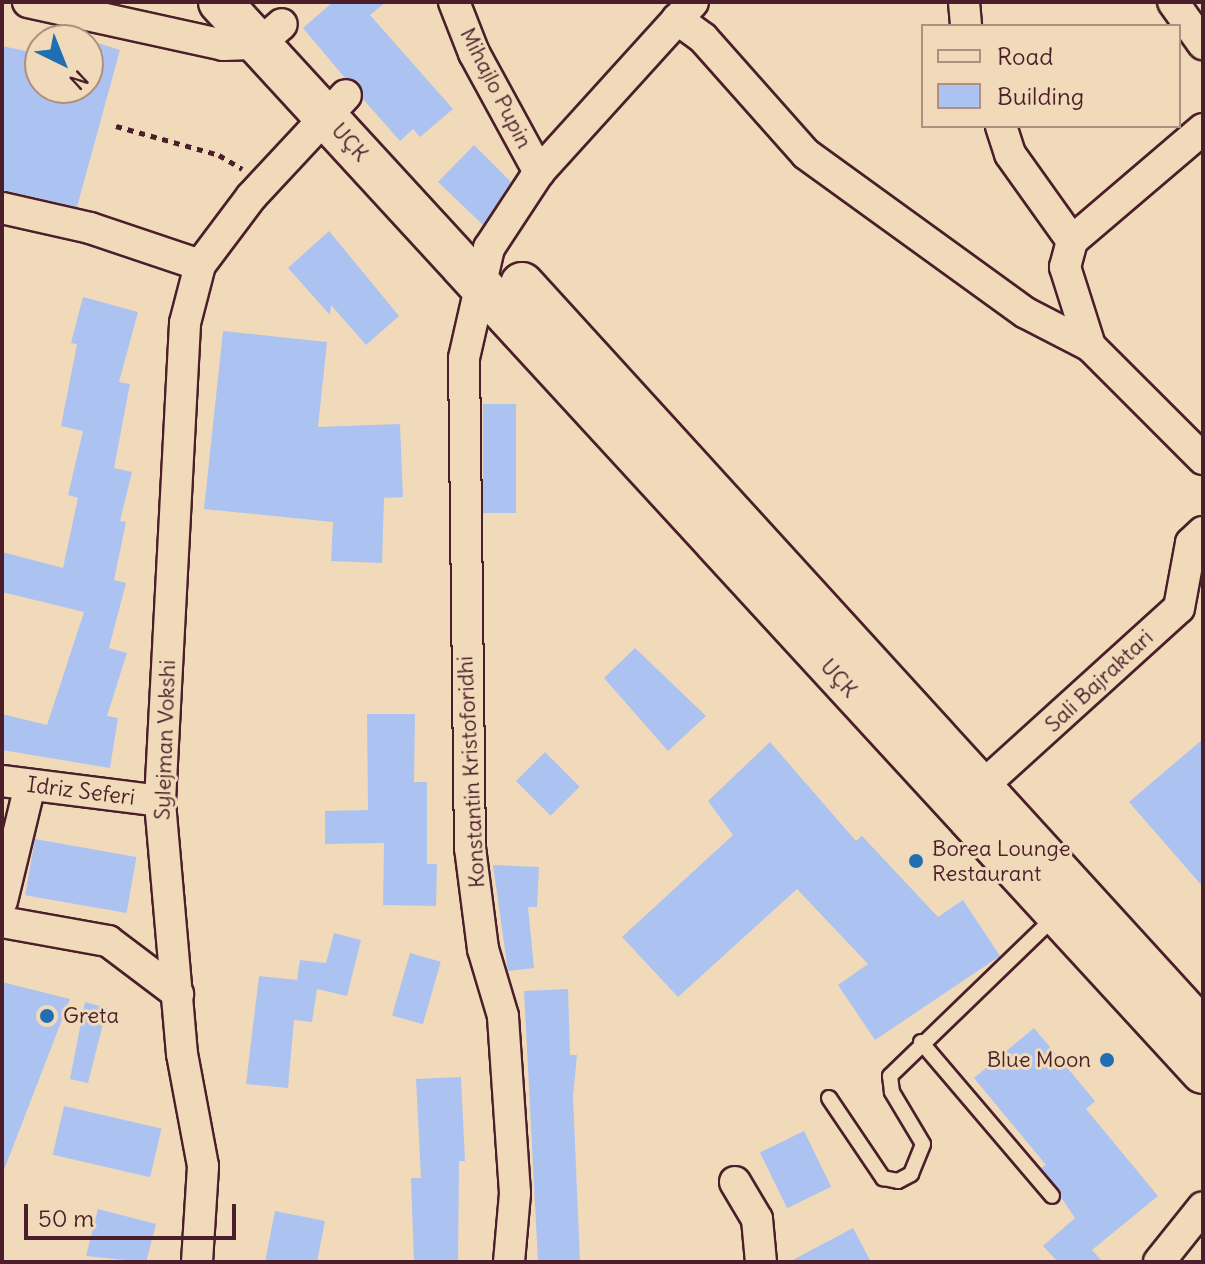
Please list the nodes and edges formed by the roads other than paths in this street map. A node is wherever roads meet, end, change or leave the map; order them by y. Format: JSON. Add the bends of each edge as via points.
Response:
{"nodes":[{"id":1,"x":28,"y":2,"type":"edge"},
{"id":2,"x":220,"y":2,"type":"edge"},
{"id":3,"x":454,"y":2,"type":"edge"},
{"id":4,"x":964,"y":2,"type":"edge"},
{"id":5,"x":1173,"y":2,"type":"edge"},
{"id":6,"x":685,"y":11,"type":"edge"},
{"id":7,"x":267,"y":23,"type":"edge"},
{"id":8,"x":966,"y":24,"type":"edge"},
{"id":9,"x":1203,"y":44,"type":"edge"},
{"id":10,"x":336,"y":105,"type":"junction"},
{"id":11,"x":1002,"y":128,"type":"edge"},
{"id":12,"x":1203,"y":129,"type":"edge"},
{"id":13,"x":539,"y":172,"type":"junction"},
{"id":14,"x":2,"y":208,"type":"edge"},
{"id":15,"x":1072,"y":241,"type":"junction"},
{"id":16,"x":485,"y":264,"type":"junction"},
{"id":17,"x":200,"y":265,"type":"junction"},
{"id":18,"x":1090,"y":346,"type":"junction"},
{"id":19,"x":1203,"y":459,"type":"edge"},
{"id":20,"x":1203,"y":532,"type":"edge"},
{"id":21,"x":16,"y":783,"type":"edge"},
{"id":22,"x":970,"y":798,"type":"junction"},
{"id":23,"x":160,"y":801,"type":"junction"},
{"id":24,"x":2,"y":901,"type":"edge"},
{"id":25,"x":1057,"y":915,"type":"junction"},
{"id":26,"x":2,"y":922,"type":"edge"},
{"id":27,"x":178,"y":994,"type":"junction"},
{"id":28,"x":1203,"y":1031,"type":"edge"},
{"id":29,"x":921,"y":1042,"type":"junction"},
{"id":30,"x":1203,"y":1072,"type":"edge"},
{"id":31,"x":829,"y":1098,"type":"dead end"},
{"id":32,"x":735,"y":1182,"type":"dead end"},
{"id":33,"x":1052,"y":1196,"type":"dead end"},
{"id":34,"x":1203,"y":1207,"type":"edge"},
{"id":35,"x":197,"y":1262,"type":"edge"},
{"id":36,"x":509,"y":1262,"type":"edge"},
{"id":37,"x":761,"y":1262,"type":"edge"},
{"id":38,"x":1159,"y":1262,"type":"edge"}],
"edges":[{"from":1,"to":7,"type":"street","via":[[190,40]]},
{"from":2,"to":7,"type":"main road","name":"UÇK"},
{"from":3,"to":13,"type":"street","name":"Mihajlo Pupin","via":[[474,53]]},
{"from":4,"to":8,"type":"street"},
{"from":5,"to":9,"type":"street"},
{"from":6,"to":13,"type":"street"},
{"from":6,"to":18,"type":"street","via":[[806,154],[1026,313]]},
{"from":7,"to":10,"type":"main road","name":"UÇK"},
{"from":10,"to":16,"type":"main road","name":"UÇK"},
{"from":10,"to":17,"type":"street","name":"Sylejman Vokshi","via":[[263,182]]},
{"from":11,"to":15,"type":"street","via":[[1010,154]]},
{"from":12,"to":15,"type":"street"},
{"from":13,"to":16,"type":"street"},
{"from":14,"to":17,"type":"street","via":[[90,228]]},
{"from":15,"to":18,"type":"street","via":[[1065,267]]},
{"from":16,"to":22,"type":"main road","name":"UÇK"},
{"from":16,"to":36,"type":"street","name":"Konstantin Kristoforidhi","via":[[464,358],[470,848],[483,949],[503,1016],[515,1193]]},
{"from":17,"to":23,"type":"street","name":"Sylejman Vokshi","via":[[185,323]]},
{"from":18,"to":19,"type":"street"},
{"from":20,"to":22,"type":"street","name":"Sali Bajraktari","via":[[1191,543],[1179,608]]},
{"from":21,"to":23,"type":"street","name":"Idriz Seferi"},
{"from":21,"to":24,"type":"street"},
{"from":22,"to":25,"type":"main road","name":"UÇK"},
{"from":22,"to":28,"type":"main road","name":"UÇK"},
{"from":23,"to":27,"type":"street","name":"Sylejman Vokshi"},
{"from":25,"to":29,"type":"lane"},
{"from":25,"to":30,"type":"main road","name":"UÇK"},
{"from":26,"to":27,"type":"street","via":[[108,941]]},
{"from":27,"to":35,"type":"street","name":"Sylejman Vokshi","via":[[182,1054],[203,1166]]},
{"from":29,"to":31,"type":"lane","via":[[890,1076],[892,1092],[923,1144],[911,1174],[898,1181],[883,1178]]},
{"from":29,"to":33,"type":"lane"},
{"from":32,"to":37,"type":"street","via":[[757,1219]]},
{"from":34,"to":38,"type":"street"}]}
